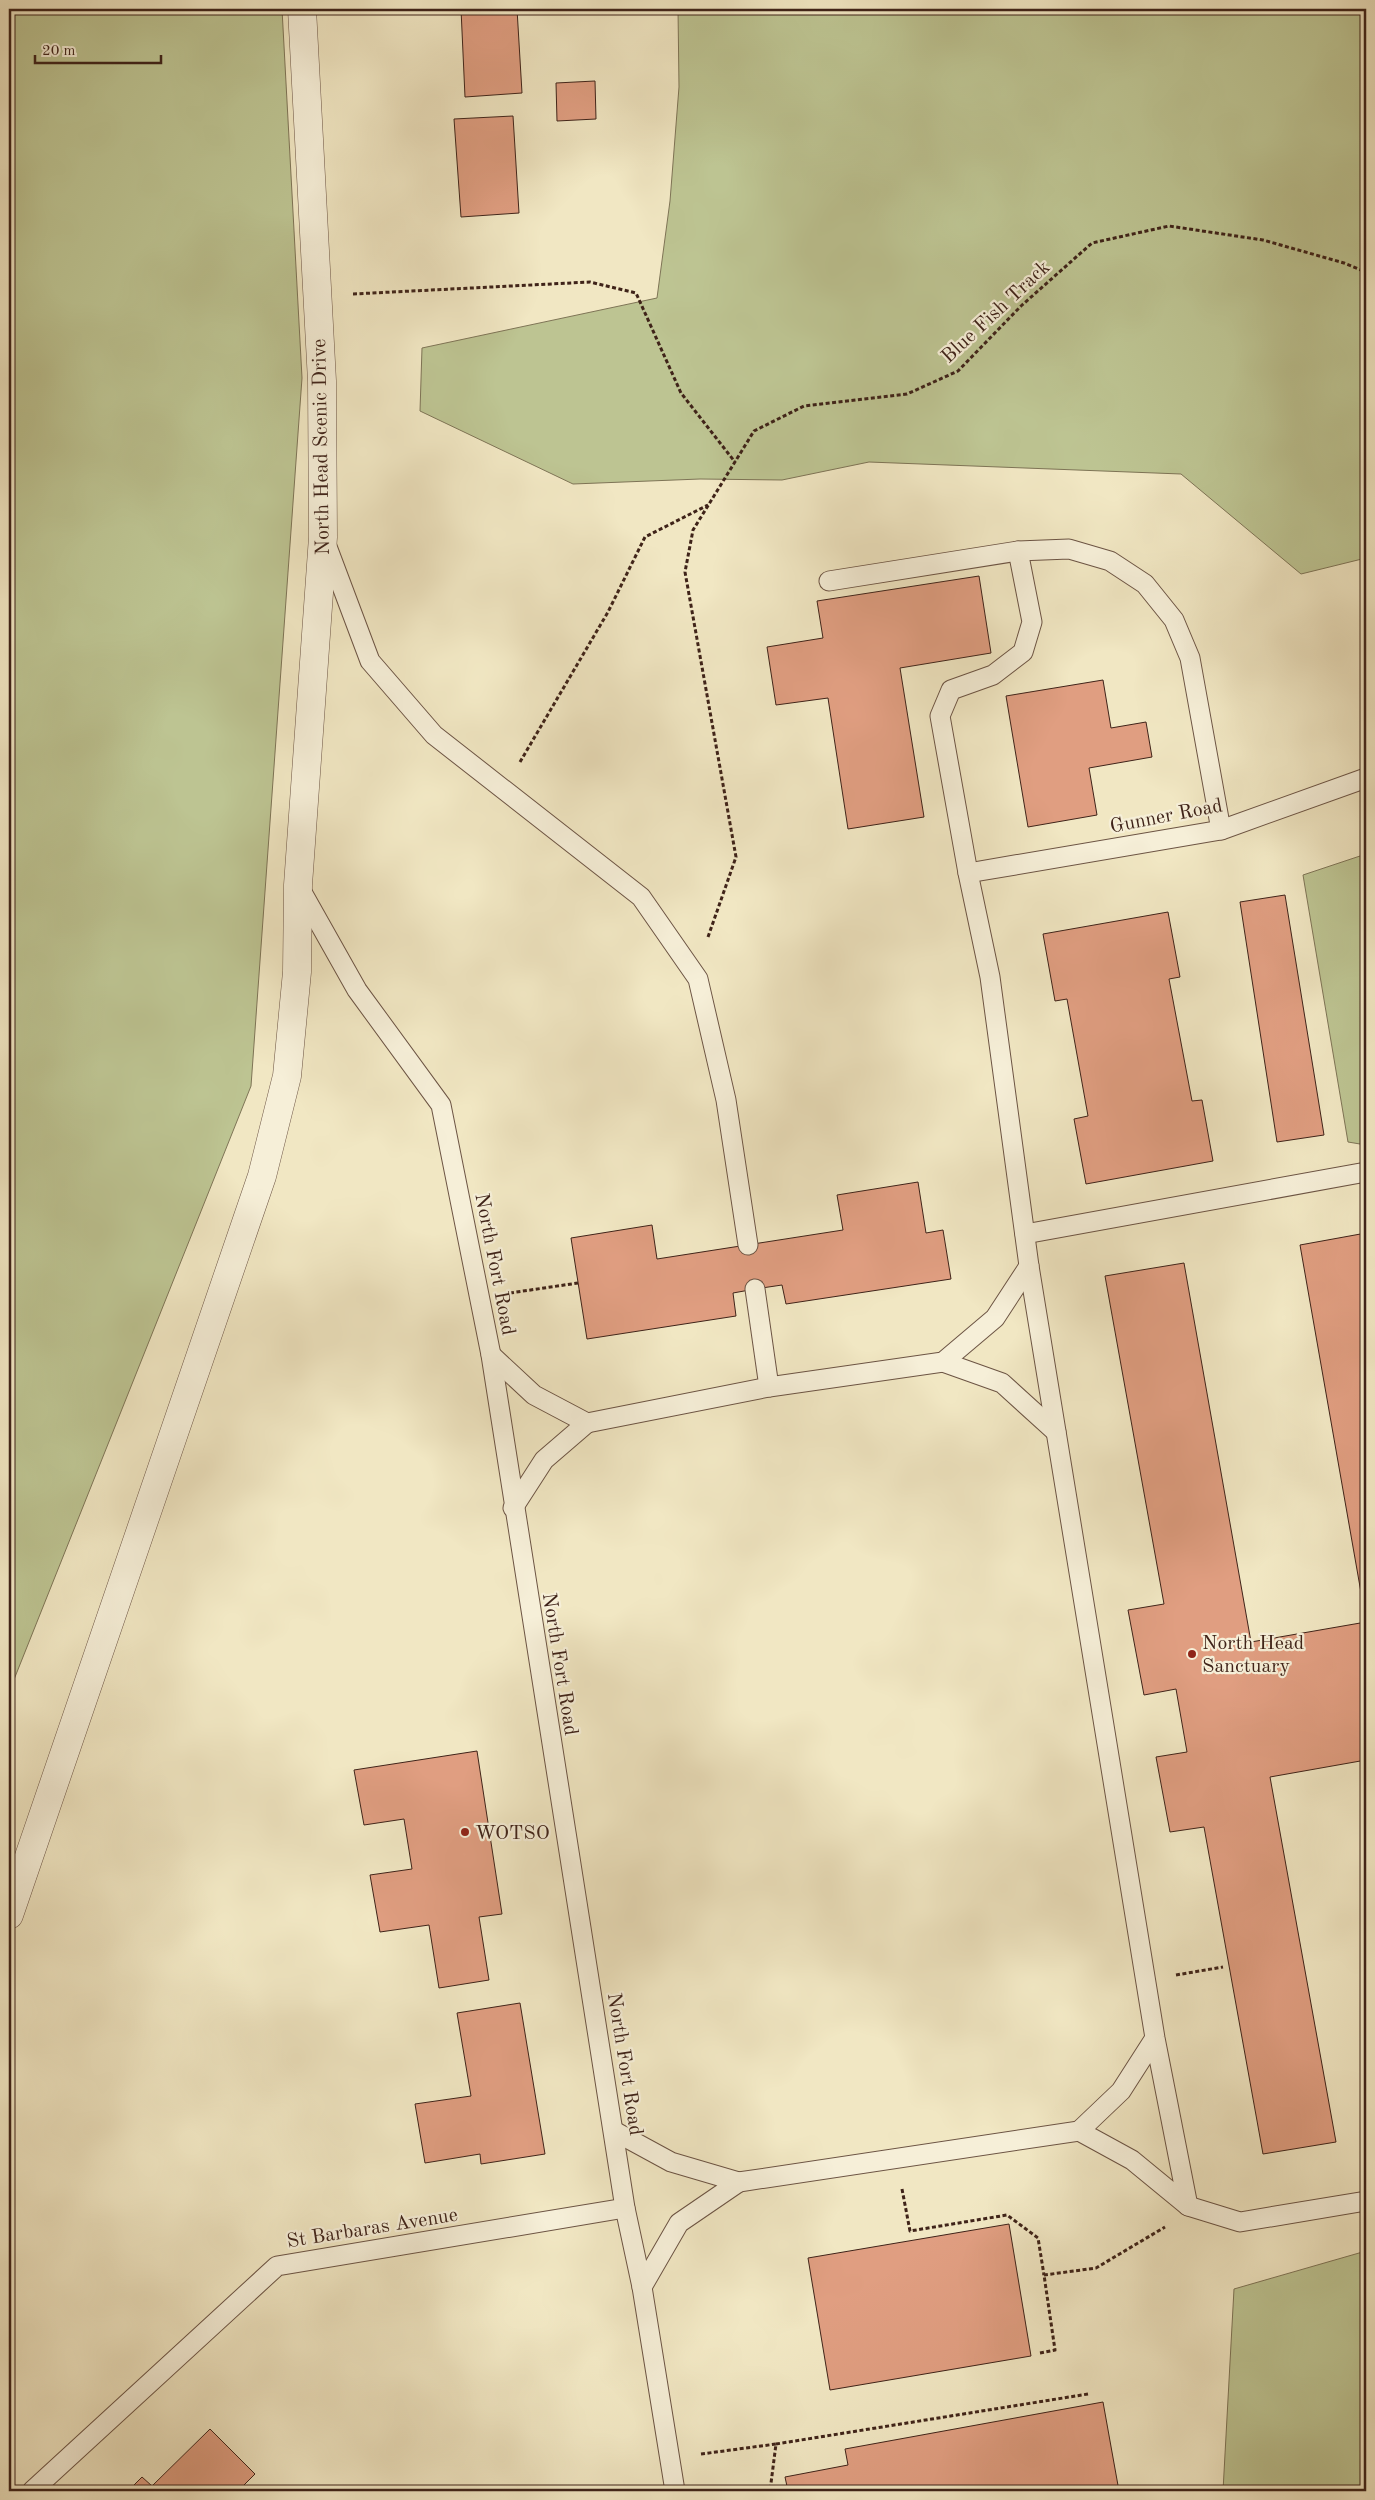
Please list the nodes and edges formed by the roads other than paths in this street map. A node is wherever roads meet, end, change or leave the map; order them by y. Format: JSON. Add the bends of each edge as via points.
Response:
{"nodes":[{"id":1,"x":302,"y":9,"type":"edge"},
{"id":2,"x":323,"y":537,"type":"junction"},
{"id":3,"x":1018,"y":551,"type":"junction"},
{"id":4,"x":829,"y":581,"type":"dead end"},
{"id":5,"x":1366,"y":778,"type":"edge"},
{"id":6,"x":1221,"y":830,"type":"junction"},
{"id":7,"x":968,"y":873,"type":"junction"},
{"id":8,"x":298,"y":885,"type":"junction"},
{"id":9,"x":1366,"y":1172,"type":"edge"},
{"id":10,"x":1025,"y":1234,"type":"junction"},
{"id":11,"x":748,"y":1245,"type":"dead end"},
{"id":12,"x":1029,"y":1266,"type":"junction"},
{"id":13,"x":756,"y":1289,"type":"dead end"},
{"id":14,"x":491,"y":1355,"type":"junction"},
{"id":15,"x":943,"y":1362,"type":"junction"},
{"id":16,"x":770,"y":1387,"type":"junction"},
{"id":17,"x":587,"y":1423,"type":"junction"},
{"id":18,"x":1056,"y":1432,"type":"junction"},
{"id":19,"x":513,"y":1508,"type":"junction"},
{"id":20,"x":9,"y":1915,"type":"edge"},
{"id":21,"x":1155,"y":2038,"type":"junction"},
{"id":22,"x":614,"y":2131,"type":"junction"},
{"id":23,"x":1079,"y":2131,"type":"junction"},
{"id":24,"x":739,"y":2182,"type":"junction"},
{"id":25,"x":1366,"y":2201,"type":"edge"},
{"id":26,"x":1188,"y":2206,"type":"junction"},
{"id":27,"x":625,"y":2208,"type":"junction"},
{"id":28,"x":642,"y":2287,"type":"junction"},
{"id":29,"x":32,"y":2491,"type":"edge"},
{"id":30,"x":675,"y":2491,"type":"edge"}],
"edges":[{"from":1,"to":2,"type":"street","name":"North Head Scenic Drive","via":[[322,381]]},
{"from":2,"to":8,"type":"street","name":"North Head Scenic Drive"},
{"from":2,"to":11,"type":"lane","via":[[370,661],[434,735],[642,897],[698,979],[726,1100]]},
{"from":3,"to":4,"type":"lane"},
{"from":3,"to":6,"type":"lane","via":[[1069,549],[1110,561],[1145,584],[1174,620],[1190,658]]},
{"from":3,"to":7,"type":"lane","via":[[1032,622],[1023,652],[993,675],[951,690],[940,716]]},
{"from":5,"to":6,"type":"lane","name":"Gunner Road"},
{"from":6,"to":7,"type":"lane","name":"Gunner Road"},
{"from":7,"to":10,"type":"lane","via":[[990,977]]},
{"from":8,"to":14,"type":"lane","name":"North Fort Road","via":[[357,990],[441,1105]]},
{"from":8,"to":20,"type":"street","name":"North Head Scenic Drive","via":[[296,972],[287,1076],[262,1176]]},
{"from":9,"to":10,"type":"lane"},
{"from":10,"to":12,"type":"lane"},
{"from":12,"to":15,"type":"lane","via":[[994,1318]]},
{"from":12,"to":18,"type":"lane"},
{"from":13,"to":16,"type":"lane"},
{"from":14,"to":17,"type":"lane","via":[[534,1395]]},
{"from":14,"to":19,"type":"lane","name":"North Fort Road"},
{"from":15,"to":16,"type":"lane"},
{"from":15,"to":18,"type":"lane","via":[[1002,1383]]},
{"from":16,"to":17,"type":"lane"},
{"from":17,"to":19,"type":"lane","via":[[544,1460]]},
{"from":18,"to":21,"type":"lane"},
{"from":19,"to":22,"type":"lane","name":"North Fort Road"},
{"from":21,"to":23,"type":"lane","via":[[1121,2091]]},
{"from":21,"to":26,"type":"lane"},
{"from":22,"to":24,"type":"lane","via":[[671,2162]]},
{"from":22,"to":27,"type":"lane","name":"North Fort Road"},
{"from":23,"to":24,"type":"lane"},
{"from":23,"to":26,"type":"lane","via":[[1132,2160]]},
{"from":24,"to":28,"type":"lane","via":[[679,2223]]},
{"from":25,"to":26,"type":"lane","via":[[1240,2222]]},
{"from":27,"to":28,"type":"lane","name":"North Fort Road"},
{"from":27,"to":29,"type":"lane","name":"St Barbaras Avenue","via":[[277,2266]]},
{"from":28,"to":30,"type":"lane","name":"North Fort Road"}]}
